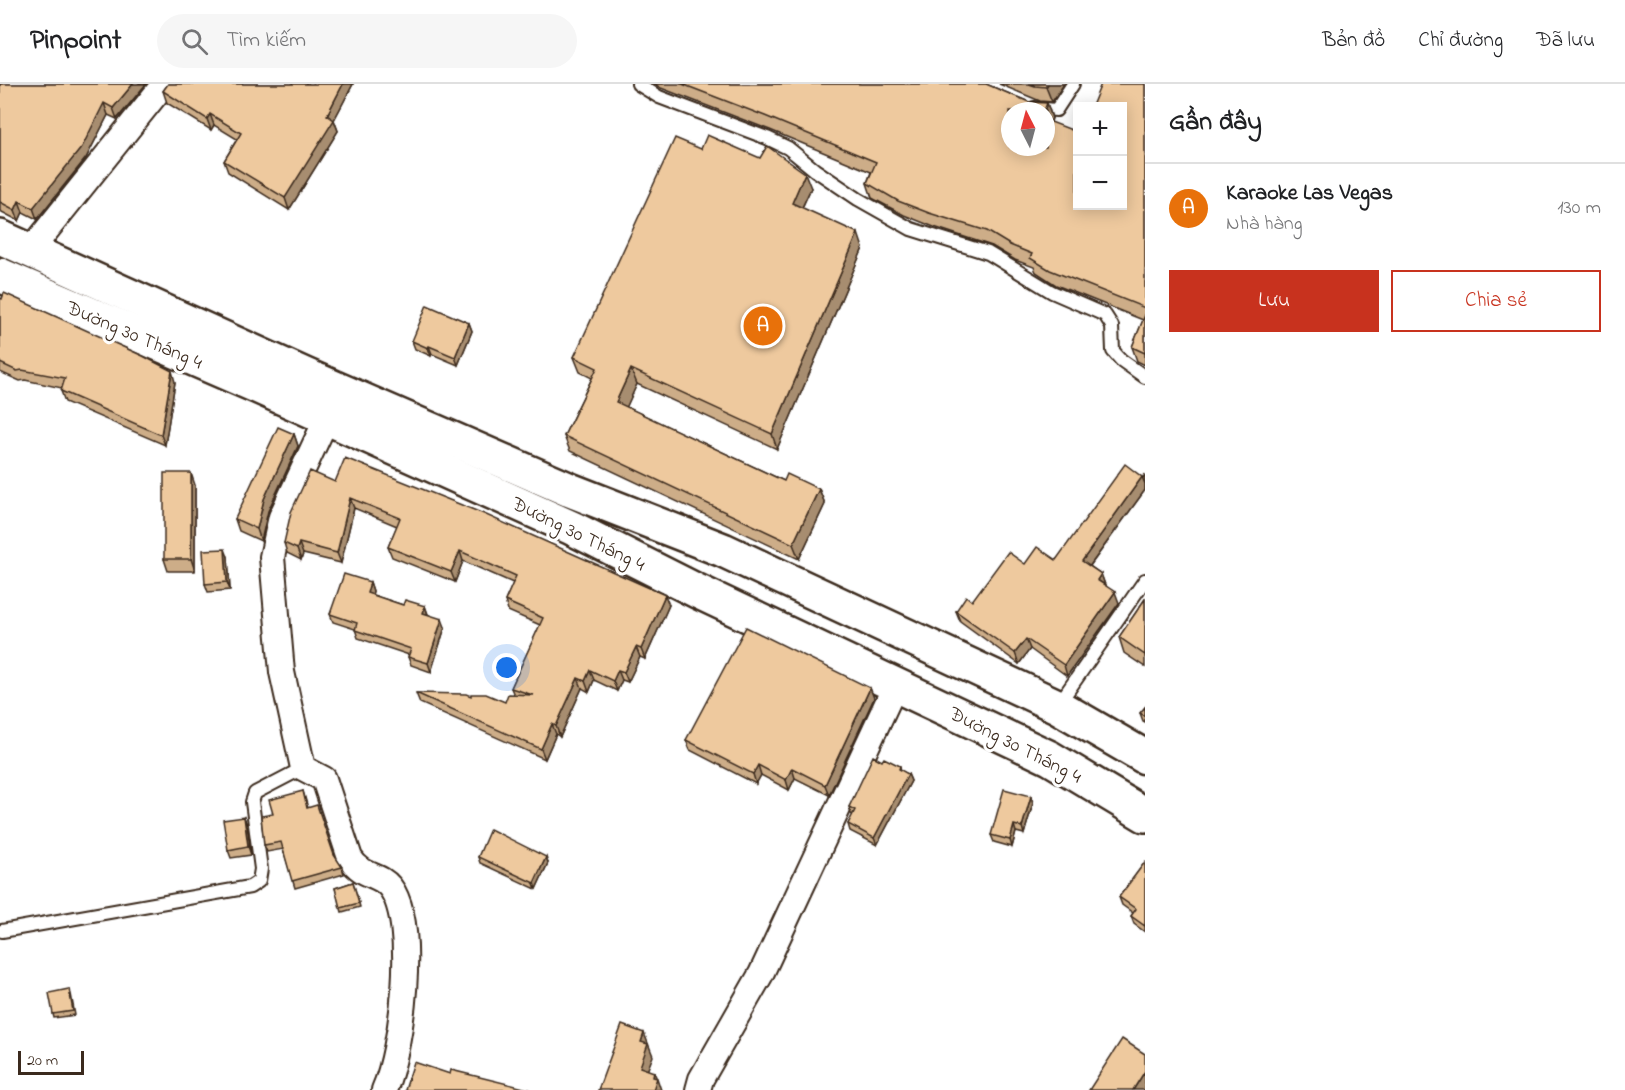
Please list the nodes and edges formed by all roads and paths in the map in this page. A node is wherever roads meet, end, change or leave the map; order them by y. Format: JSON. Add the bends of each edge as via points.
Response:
{"nodes":[{"id":1,"x":164,"y":84,"type":"edge"},
{"id":2,"x":638,"y":84,"type":"edge"},
{"id":3,"x":1073,"y":84,"type":"edge"},
{"id":4,"x":1055,"y":110,"type":"edge"},
{"id":5,"x":0,"y":237,"type":"edge"},
{"id":6,"x":30,"y":251,"type":"junction"},
{"id":7,"x":8,"y":279,"type":"edge"},
{"id":8,"x":1145,"y":377,"type":"edge"},
{"id":9,"x":327,"y":418,"type":"junction"},
{"id":10,"x":723,"y":550,"type":"junction"},
{"id":11,"x":1145,"y":580,"type":"edge"},
{"id":12,"x":697,"y":591,"type":"junction"},
{"id":13,"x":896,"y":684,"type":"junction"},
{"id":14,"x":1057,"y":706,"type":"junction"},
{"id":15,"x":1145,"y":757,"type":"edge"},
{"id":16,"x":303,"y":768,"type":"junction"},
{"id":17,"x":1145,"y":815,"type":"edge"},
{"id":18,"x":2,"y":931,"type":"dead end"},
{"id":19,"x":384,"y":1090,"type":"edge"},
{"id":20,"x":698,"y":1090,"type":"edge"}],
"edges":[{"from":1,"to":6,"type":"street"},
{"from":2,"to":8,"type":"lane","via":[[659,97],[788,148],[858,199],[911,229],[988,253],[1052,292],[1105,315],[1112,327],[1113,351]]},
{"from":3,"to":4,"type":"lane"},
{"from":5,"to":6,"type":"main road","name":"Đường 30 Tháng 4"},
{"from":6,"to":7,"type":"main road"},
{"from":6,"to":10,"type":"main road","name":"Đường 30 Tháng 4","via":[[527,472]]},
{"from":7,"to":9,"type":"main road","name":"Đường 30 Tháng 4"},
{"from":9,"to":12,"type":"main road","name":"Đường 30 Tháng 4","via":[[508,498]]},
{"from":9,"to":16,"type":"street","via":[[281,517],[272,557],[282,672]]},
{"from":10,"to":12,"type":"main road"},
{"from":10,"to":14,"type":"main road","name":"Đường 30 Tháng 4"},
{"from":11,"to":14,"type":"lane"},
{"from":12,"to":13,"type":"main road","name":"Đường 30 Tháng 4"},
{"from":13,"to":17,"type":"main road","name":"Đường 30 Tháng 4","via":[[1050,758]]},
{"from":13,"to":20,"type":"street","via":[[761,974]]},
{"from":14,"to":15,"type":"main road","name":"Đường 30 Tháng 4"},
{"from":16,"to":18,"type":"lane","via":[[255,793],[252,802],[261,869],[259,881],[250,887]]},
{"from":16,"to":19,"type":"street","via":[[324,779],[356,868],[389,885],[398,901],[405,948],[402,1003],[393,1062]]}]}
